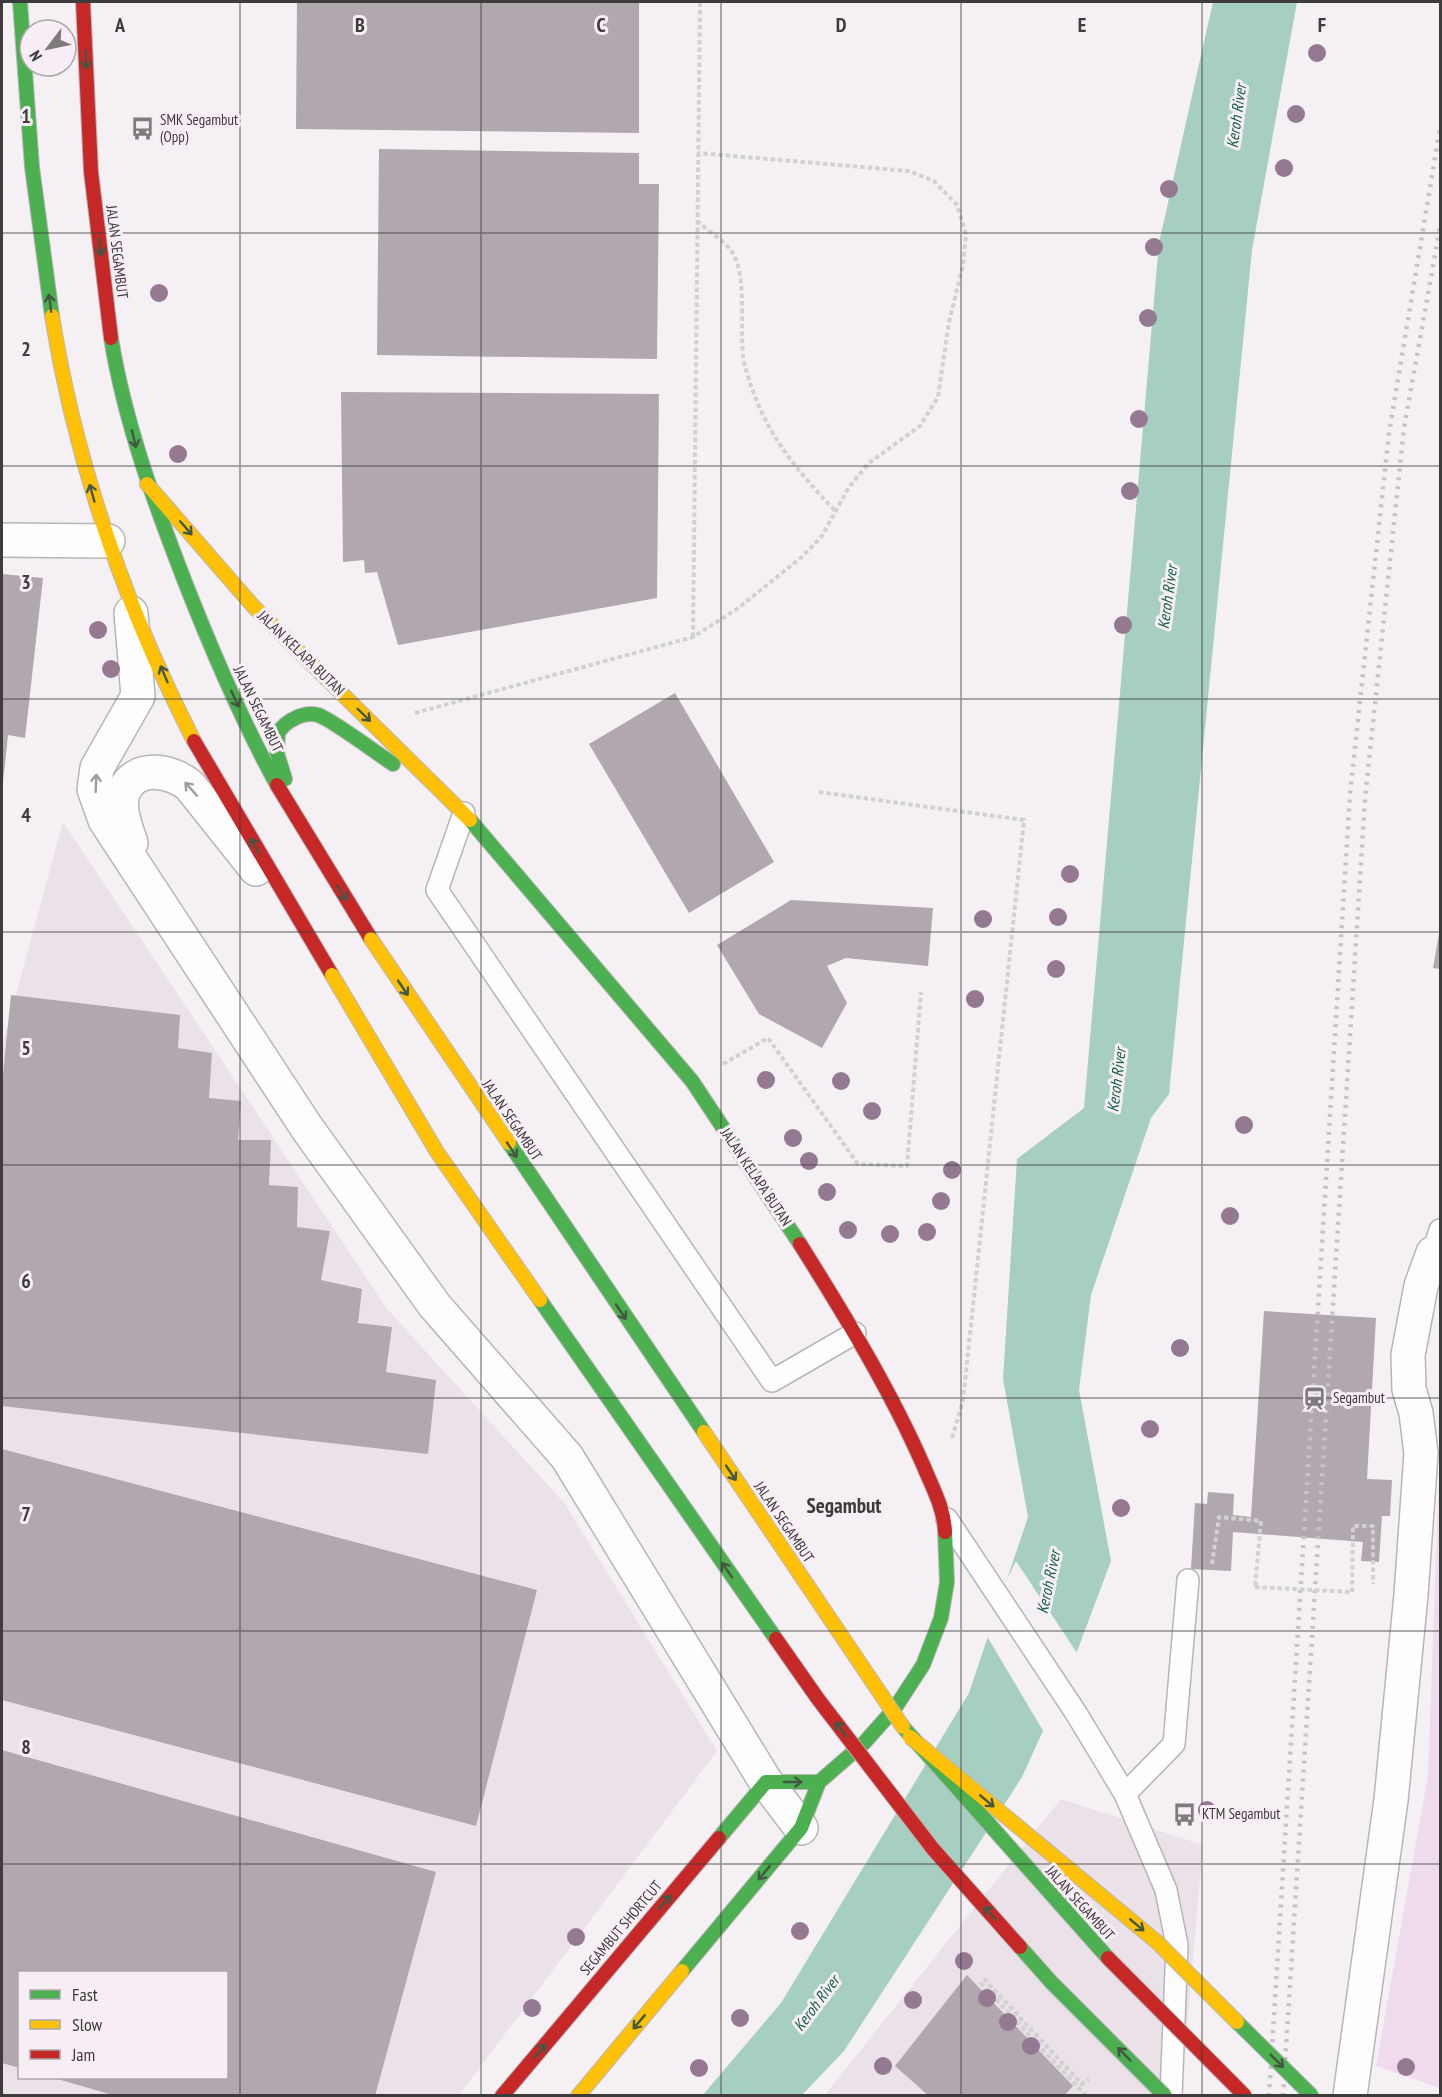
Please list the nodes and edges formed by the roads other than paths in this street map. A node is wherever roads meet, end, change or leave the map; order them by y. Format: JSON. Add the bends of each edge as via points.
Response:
{"nodes":[{"id":1,"x":20,"y":2,"type":"edge"},
{"id":2,"x":83,"y":2,"type":"edge"},
{"id":3,"x":147,"y":484,"type":"junction"},
{"id":4,"x":2,"y":540,"type":"edge"},
{"id":5,"x":108,"y":541,"type":"junction"},
{"id":6,"x":128,"y":590,"type":"junction"},
{"id":7,"x":464,"y":813,"type":"junction"},
{"id":8,"x":314,"y":848,"type":"junction"},
{"id":9,"x":140,"y":871,"type":"junction"},
{"id":10,"x":306,"y":932,"type":"junction"},
{"id":11,"x":1438,"y":1244,"type":"edge"},
{"id":12,"x":855,"y":1333,"type":"junction"},
{"id":13,"x":944,"y":1514,"type":"junction"},
{"id":14,"x":1188,"y":1580,"type":"road end"},
{"id":15,"x":910,"y":1737,"type":"junction"},
{"id":16,"x":766,"y":1782,"type":"junction"},
{"id":17,"x":819,"y":1782,"type":"junction"},
{"id":18,"x":1125,"y":1794,"type":"junction"},
{"id":19,"x":801,"y":1828,"type":"junction"},
{"id":20,"x":502,"y":2096,"type":"edge"},
{"id":21,"x":578,"y":2096,"type":"edge"},
{"id":22,"x":1165,"y":2096,"type":"edge"},
{"id":23,"x":1171,"y":2096,"type":"edge"},
{"id":24,"x":1245,"y":2096,"type":"edge"},
{"id":25,"x":1312,"y":2096,"type":"edge"},
{"id":26,"x":1350,"y":2096,"type":"edge"}],
"edges":[{"from":5,"to":1,"type":"main road","one_way":true,"via":[[73,424],[56,344],[34,189]]},
{"from":2,"to":3,"type":"main road","name":"JALAN SEGAMBUT","one_way":true,"via":[[93,189],[104,282],[118,373]]},
{"from":3,"to":7,"type":"main road","name":"JALAN KELAPA BUTAN","one_way":true,"via":[[253,606]]},
{"from":3,"to":8,"type":"main road","name":"JALAN SEGAMBUT","one_way":true,"via":[[206,636],[254,742]]},
{"from":4,"to":5,"type":"street"},
{"from":5,"to":6,"type":"main road"},
{"from":9,"to":6,"type":"street","one_way":true,"via":[[105,820],[94,789],[97,768],[138,696]]},
{"from":10,"to":6,"type":"main road","one_way":true,"via":[[211,772],[175,701]]},
{"from":7,"to":8,"type":"main road","name":"JALAN KELAPA BUTAN","via":[[318,715],[303,715],[280,726],[275,737],[276,755]]},
{"from":7,"to":12,"type":"main road","name":"JALAN KELAPA BUTAN","via":[[692,1081],[771,1197]]},
{"from":7,"to":12,"type":"lane","via":[[437,890],[772,1381]]},
{"from":8,"to":15,"type":"main road","name":"JALAN SEGAMBUT","one_way":true,"bridge":true,"via":[[371,939]]},
{"from":10,"to":9,"type":"street","one_way":true,"via":[[190,786],[170,773],[147,773],[123,793],[124,818]]},
{"from":9,"to":16,"type":"street","via":[[307,1128],[435,1306],[567,1457]]},
{"from":22,"to":10,"type":"main road","one_way":true,"bridge":true,"via":[[1052,1983],[933,1849],[818,1699],[437,1152]]},
{"from":11,"to":26,"type":"street","via":[[1420,1286],[1408,1355],[1409,1389],[1421,1453],[1411,1595],[1391,1800]]},
{"from":12,"to":13,"type":"main road","name":"JALAN KELAPA BUTAN"},
{"from":13,"to":17,"type":"main road","via":[[947,1582],[941,1618],[922,1665],[895,1708],[864,1743]]},
{"from":13,"to":18,"type":"lane","name":"JALAN KELAPA BUTAN"},
{"from":14,"to":18,"type":"lane","via":[[1174,1744]]},
{"from":15,"to":24,"type":"main road","name":"JALAN SEGAMBUT","bridge":true,"via":[[1092,1942]]},
{"from":15,"to":25,"type":"main road","one_way":true,"bridge":true,"via":[[1157,1942]]},
{"from":16,"to":17,"type":"main road","one_way":true},
{"from":16,"to":19,"type":"street"},
{"from":20,"to":16,"type":"main road","name":"SEGAMBUT SHORTCUT","one_way":true},
{"from":17,"to":19,"type":"main road"},
{"from":18,"to":23,"type":"lane","name":"JALAN KELAPA BUTAN","via":[[1166,1890],[1177,1945]]},
{"from":19,"to":21,"type":"main road","one_way":true}]}
